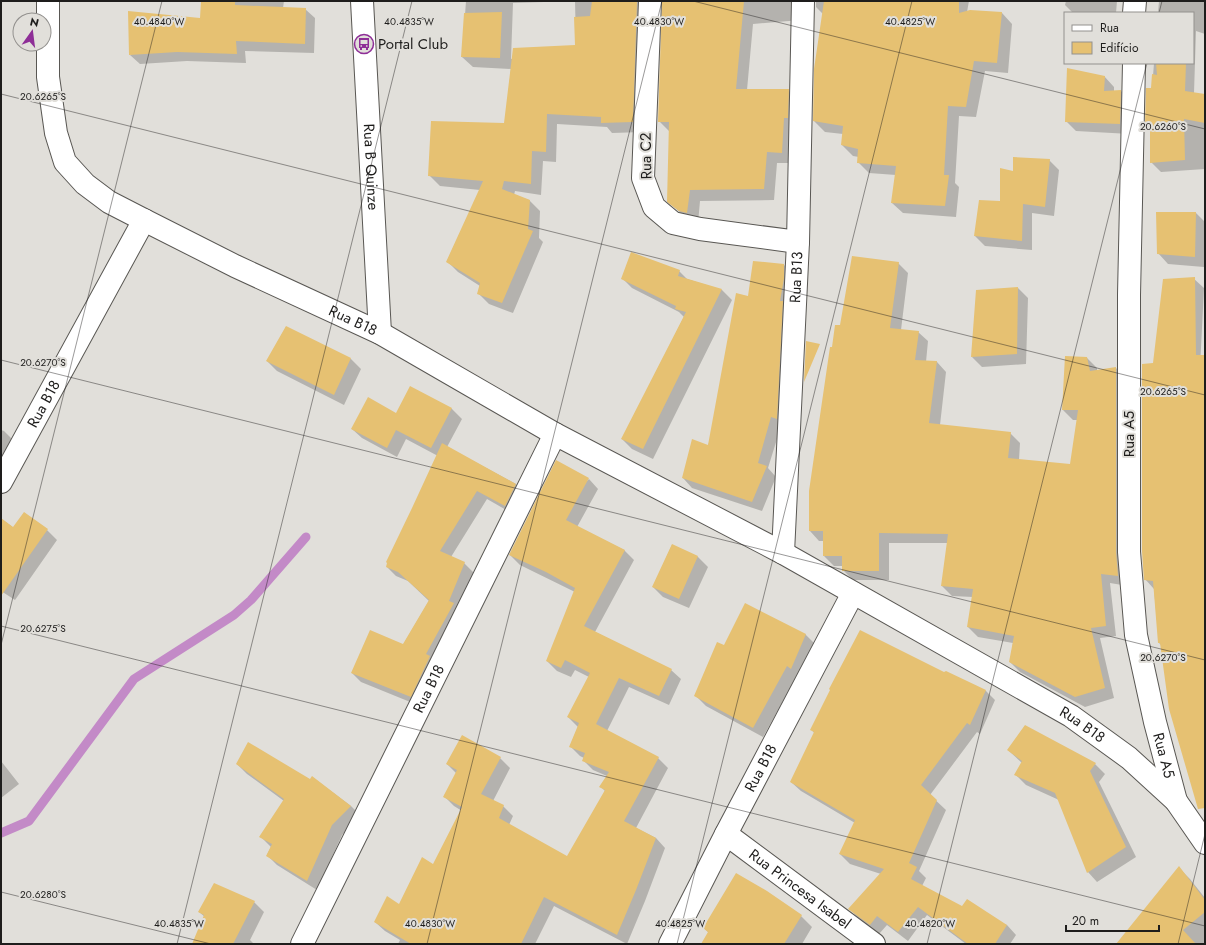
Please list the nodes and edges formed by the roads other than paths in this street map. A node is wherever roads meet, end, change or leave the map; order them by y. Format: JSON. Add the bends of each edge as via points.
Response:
{"nodes":[{"id":1,"x":48,"y":1,"type":"edge"},
{"id":2,"x":362,"y":1,"type":"edge"},
{"id":3,"x":650,"y":1,"type":"edge"},
{"id":4,"x":803,"y":1,"type":"edge"},
{"id":5,"x":1135,"y":1,"type":"edge"},
{"id":6,"x":1134,"y":12,"type":"edge"},
{"id":7,"x":1134,"y":64,"type":"edge"},
{"id":8,"x":144,"y":220,"type":"junction"},
{"id":9,"x":798,"y":242,"type":"junction"},
{"id":10,"x":380,"y":333,"type":"junction"},
{"id":11,"x":555,"y":434,"type":"junction"},
{"id":12,"x":1,"y":482,"type":"edge"},
{"id":13,"x":783,"y":553,"type":"junction"},
{"id":14,"x":853,"y":593,"type":"junction"},
{"id":15,"x":1176,"y":801,"type":"junction"},
{"id":16,"x":726,"y":834,"type":"junction"},
{"id":17,"x":1205,"y":843,"type":"edge"},
{"id":18,"x":302,"y":944,"type":"edge"},
{"id":19,"x":670,"y":944,"type":"edge"},
{"id":20,"x":874,"y":944,"type":"edge"}],
"edges":[{"from":1,"to":8,"type":"street","name":"Rua B18","via":[[48,77],[56,133],[65,162],[85,184],[109,202]]},
{"from":2,"to":10,"type":"street","name":"Rua B Quinze"},
{"from":3,"to":9,"type":"street","name":"Rua C2","via":[[643,178],[654,207],[673,224]]},
{"from":4,"to":9,"type":"street","name":"Rua B13"},
{"from":5,"to":6,"type":"street"},
{"from":7,"to":15,"type":"street","name":"Rua A5","via":[[1129,295],[1129,552],[1136,635]]},
{"from":8,"to":10,"type":"street","name":"Rua B18","via":[[235,266]]},
{"from":8,"to":12,"type":"street","name":"Rua B18"},
{"from":9,"to":13,"type":"street","name":"Rua B13"},
{"from":10,"to":11,"type":"street","name":"Rua B18"},
{"from":11,"to":13,"type":"street","name":"Rua B18"},
{"from":11,"to":18,"type":"street","name":"Rua B18"},
{"from":13,"to":14,"type":"street","name":"Rua B18"},
{"from":14,"to":15,"type":"street","name":"Rua B18","via":[[1071,716],[1129,758]]},
{"from":14,"to":16,"type":"street","name":"Rua B18"},
{"from":15,"to":17,"type":"street"},
{"from":16,"to":19,"type":"street","name":"Rua B18"},
{"from":16,"to":20,"type":"street","name":"Rua Princesa Isabel"}]}
